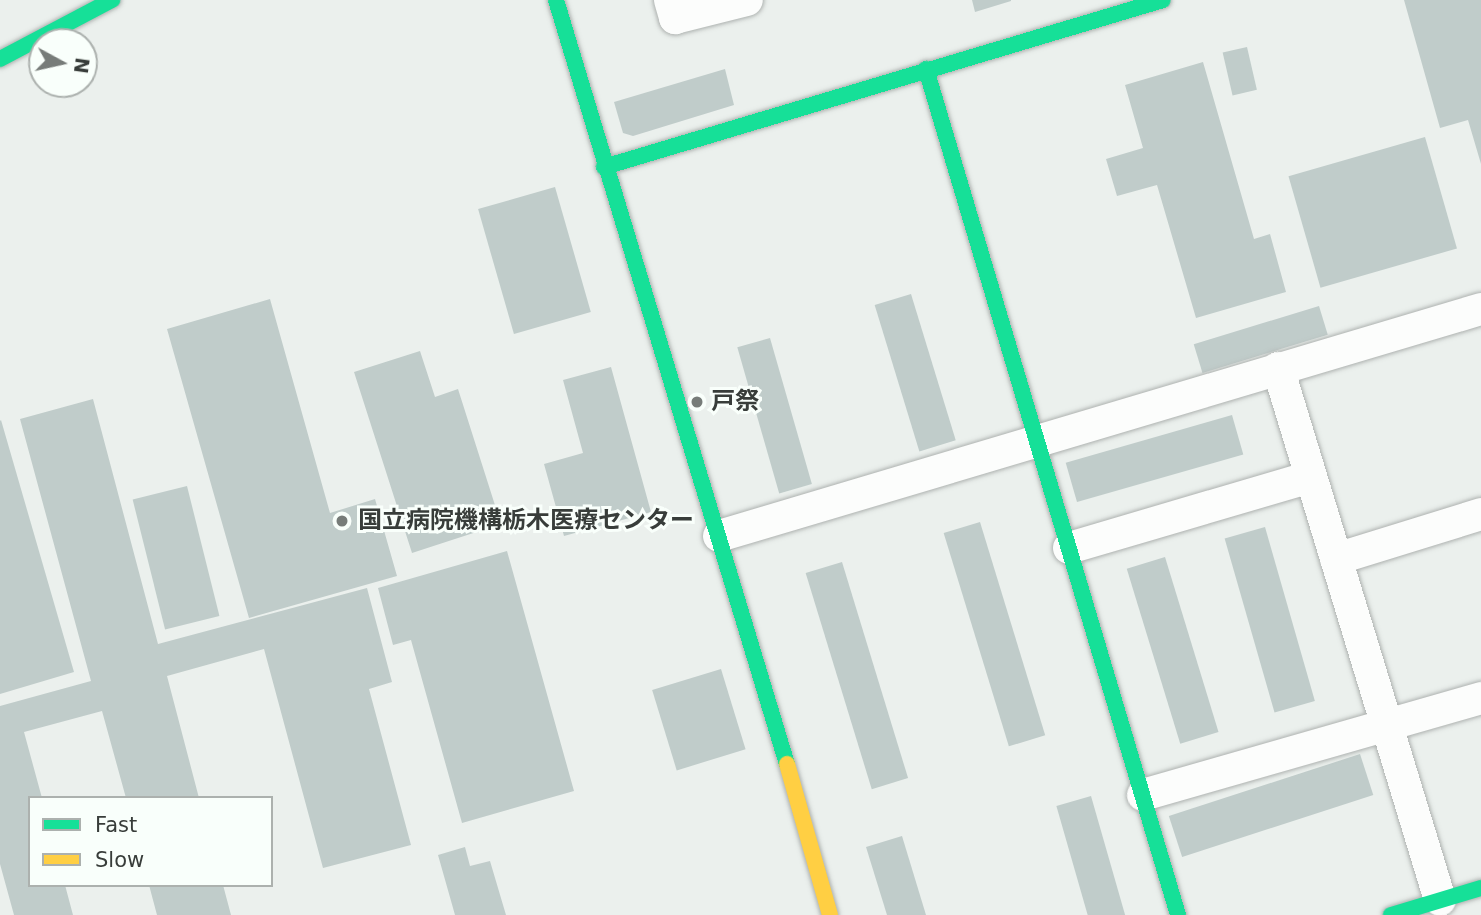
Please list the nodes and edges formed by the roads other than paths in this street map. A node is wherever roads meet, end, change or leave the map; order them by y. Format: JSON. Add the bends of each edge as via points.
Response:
{"nodes":[{"id":1,"x":112,"y":0,"type":"edge"},
{"id":2,"x":556,"y":0,"type":"edge"},
{"id":3,"x":670,"y":0,"type":"edge"},
{"id":4,"x":747,"y":0,"type":"edge"},
{"id":5,"x":1163,"y":0,"type":"edge"},
{"id":6,"x":0,"y":59,"type":"edge"},
{"id":7,"x":926,"y":69,"type":"junction"},
{"id":8,"x":604,"y":167,"type":"junction"},
{"id":9,"x":1481,"y":309,"type":"edge"},
{"id":10,"x":1278,"y":368,"type":"junction"},
{"id":11,"x":1036,"y":439,"type":"junction"},
{"id":12,"x":1311,"y":477,"type":"junction"},
{"id":13,"x":1481,"y":514,"type":"edge"},
{"id":14,"x":719,"y":536,"type":"junction"},
{"id":15,"x":1069,"y":548,"type":"junction"},
{"id":16,"x":1336,"y":559,"type":"junction"},
{"id":17,"x":1481,"y":698,"type":"edge"},
{"id":18,"x":1386,"y":726,"type":"junction"},
{"id":19,"x":1143,"y":795,"type":"junction"},
{"id":20,"x":1481,"y":888,"type":"edge"},
{"id":21,"x":1440,"y":900,"type":"junction"},
{"id":22,"x":830,"y":915,"type":"edge"},
{"id":23,"x":1178,"y":915,"type":"edge"},
{"id":24,"x":1391,"y":915,"type":"edge"}],
"edges":[{"from":1,"to":6,"type":"street"},
{"from":2,"to":8,"type":"street"},
{"from":3,"to":4,"type":"street","via":[[675,18]]},
{"from":5,"to":7,"type":"street"},
{"from":7,"to":8,"type":"street"},
{"from":7,"to":11,"type":"street"},
{"from":8,"to":14,"type":"street"},
{"from":9,"to":10,"type":"street"},
{"from":10,"to":11,"type":"street"},
{"from":10,"to":12,"type":"street"},
{"from":11,"to":14,"type":"street"},
{"from":11,"to":15,"type":"street"},
{"from":12,"to":15,"type":"street"},
{"from":12,"to":16,"type":"street"},
{"from":13,"to":16,"type":"street"},
{"from":14,"to":22,"type":"street"},
{"from":15,"to":19,"type":"street"},
{"from":16,"to":18,"type":"street"},
{"from":17,"to":18,"type":"street"},
{"from":18,"to":19,"type":"street"},
{"from":18,"to":21,"type":"street"},
{"from":19,"to":23,"type":"street"},
{"from":20,"to":21,"type":"street"},
{"from":21,"to":24,"type":"street"}]}
